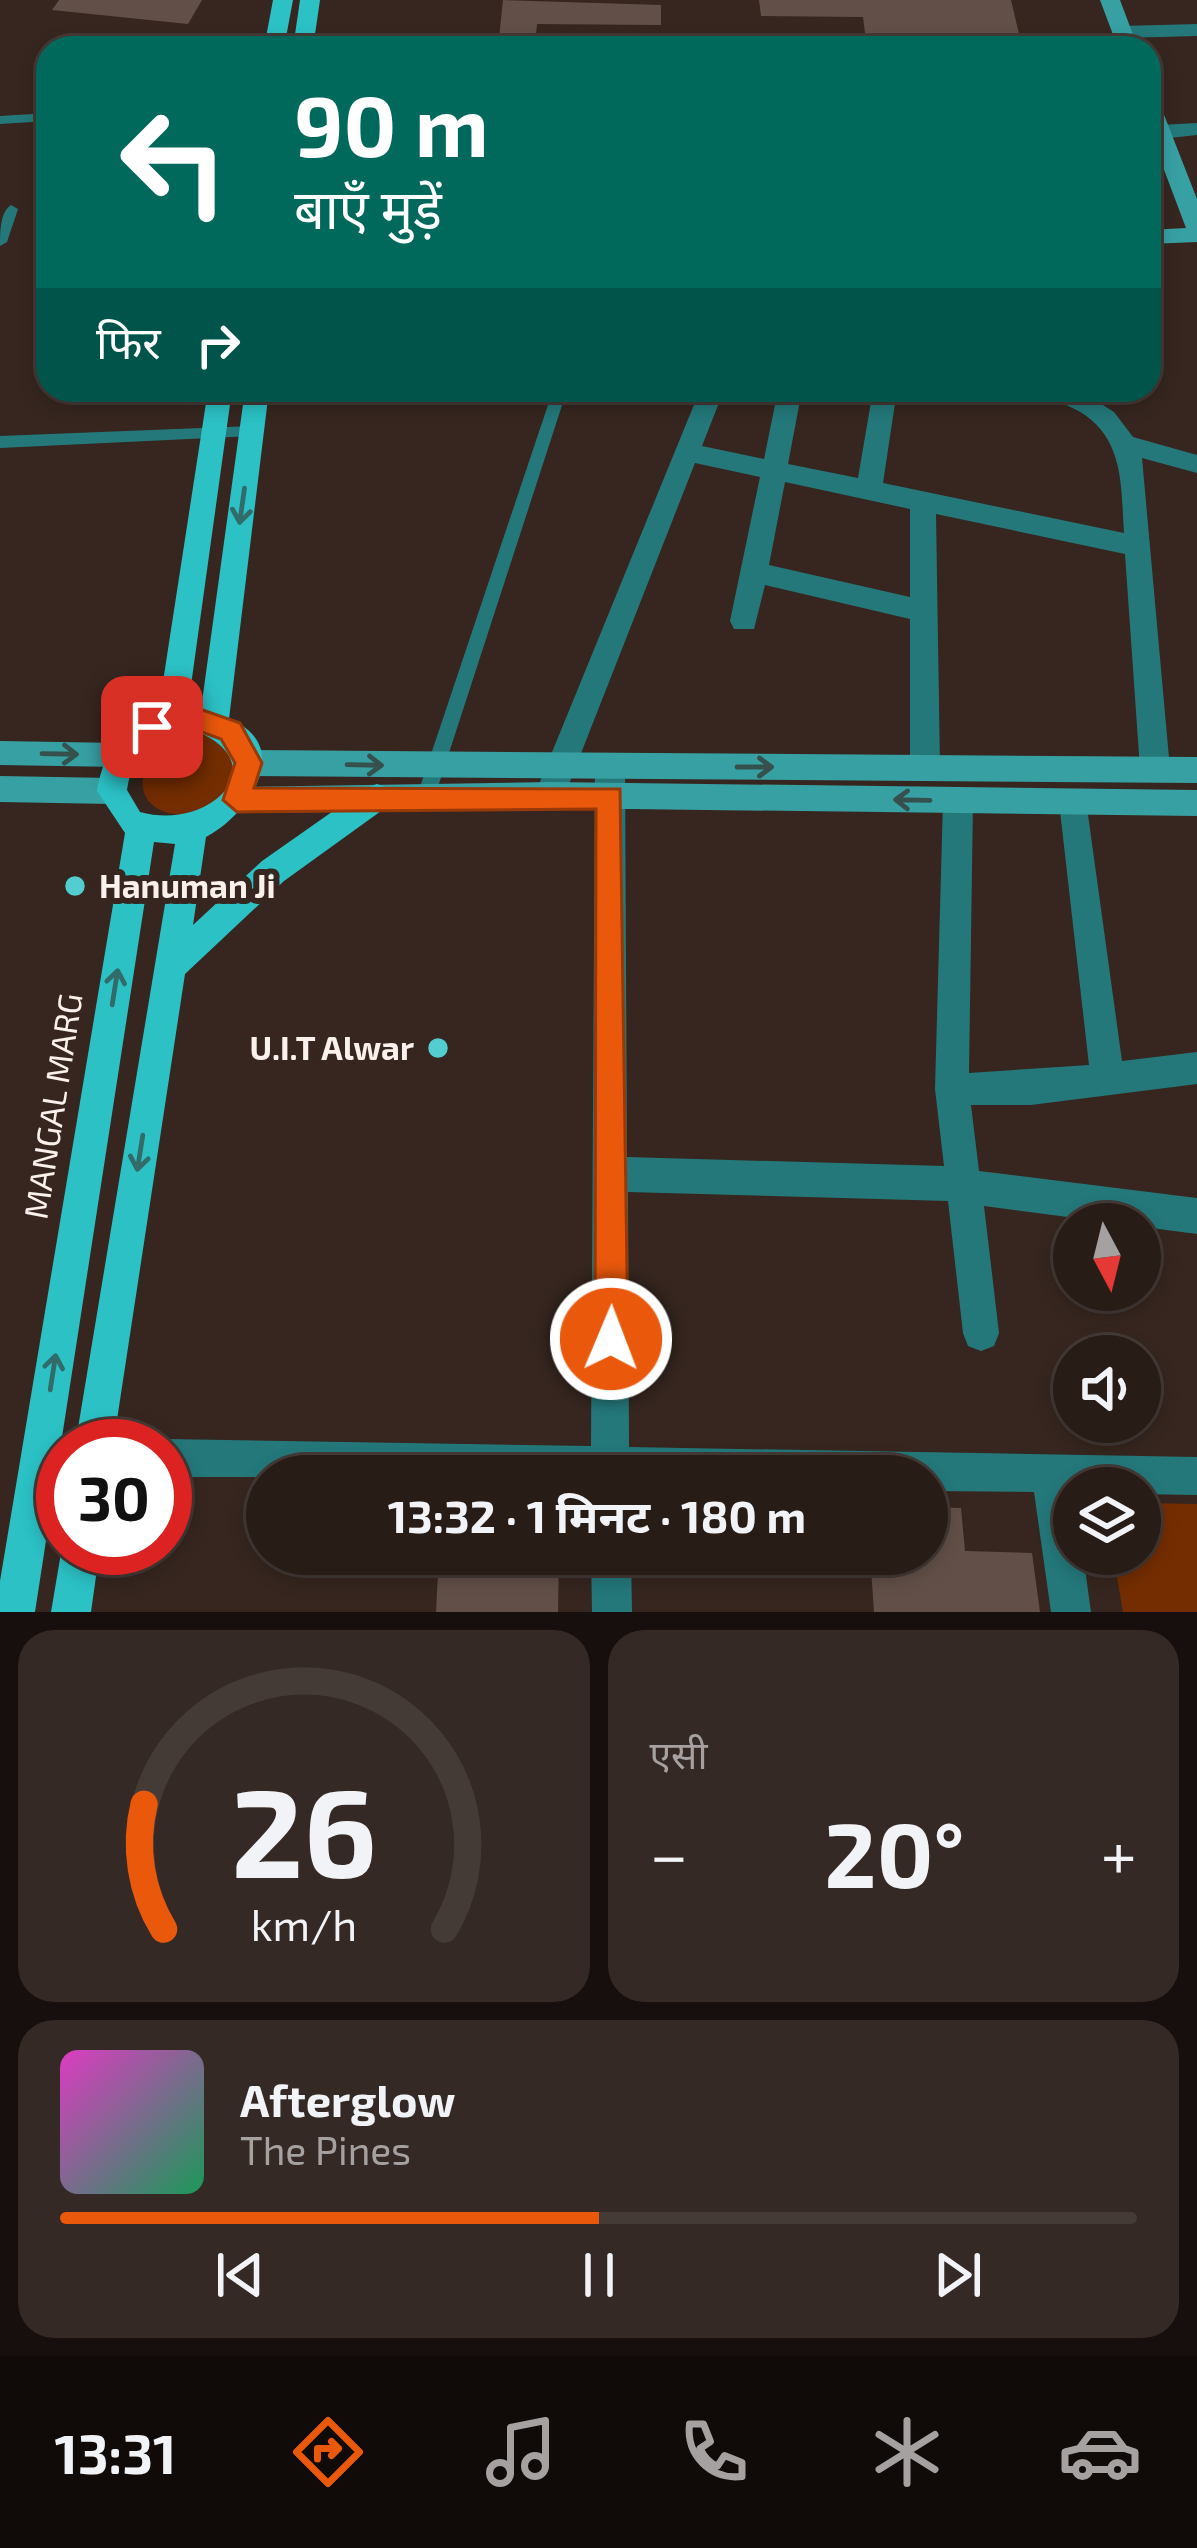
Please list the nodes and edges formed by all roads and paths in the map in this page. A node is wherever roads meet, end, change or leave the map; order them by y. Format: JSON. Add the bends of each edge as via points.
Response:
{"nodes":[{"id":1,"x":283,"y":0,"type":"edge"},
{"id":2,"x":310,"y":0,"type":"edge"},
{"id":3,"x":1110,"y":0,"type":"edge"},
{"id":4,"x":1197,"y":30,"type":"edge"},
{"id":5,"x":276,"y":36,"type":"edge"},
{"id":6,"x":305,"y":36,"type":"edge"},
{"id":7,"x":1124,"y":36,"type":"edge"},
{"id":8,"x":1154,"y":36,"type":"edge"},
{"id":9,"x":36,"y":118,"type":"edge"},
{"id":10,"x":0,"y":120,"type":"edge"},
{"id":11,"x":1197,"y":128,"type":"edge"},
{"id":12,"x":1161,"y":131,"type":"edge"},
{"id":13,"x":1161,"y":134,"type":"edge"},
{"id":14,"x":11,"y":209,"type":"dead end"},
{"id":15,"x":1197,"y":231,"type":"edge"},
{"id":16,"x":1161,"y":236,"type":"edge"},
{"id":17,"x":0,"y":242,"type":"edge"},
{"id":18,"x":218,"y":402,"type":"edge"},
{"id":19,"x":256,"y":402,"type":"edge"},
{"id":20,"x":556,"y":402,"type":"edge"},
{"id":21,"x":708,"y":402,"type":"edge"},
{"id":22,"x":788,"y":402,"type":"edge"},
{"id":23,"x":883,"y":402,"type":"edge"},
{"id":24,"x":1080,"y":402,"type":"edge"},
{"id":25,"x":252,"y":431,"type":"junction"},
{"id":26,"x":214,"y":433,"type":"junction"},
{"id":27,"x":0,"y":442,"type":"edge"},
{"id":28,"x":1126,"y":444,"type":"junction"},
{"id":29,"x":691,"y":453,"type":"junction"},
{"id":30,"x":1197,"y":464,"type":"edge"},
{"id":31,"x":774,"y":472,"type":"junction"},
{"id":32,"x":869,"y":489,"type":"junction"},
{"id":33,"x":923,"y":502,"type":"junction"},
{"id":34,"x":1136,"y":546,"type":"junction"},
{"id":35,"x":756,"y":573,"type":"junction"},
{"id":36,"x":923,"y":611,"type":"junction"},
{"id":37,"x":744,"y":621,"type":"dead end"},
{"id":38,"x":172,"y":720,"type":"junction"},
{"id":39,"x":214,"y":722,"type":"junction"},
{"id":40,"x":0,"y":752,"type":"edge"},
{"id":41,"x":120,"y":755,"type":"junction"},
{"id":42,"x":248,"y":763,"type":"junction"},
{"id":43,"x":561,"y":765,"type":"junction"},
{"id":44,"x":925,"y":767,"type":"junction"},
{"id":45,"x":1155,"y":769,"type":"junction"},
{"id":46,"x":1197,"y":770,"type":"edge"},
{"id":47,"x":431,"y":781,"type":"junction"},
{"id":48,"x":610,"y":781,"type":"junction"},
{"id":49,"x":0,"y":789,"type":"edge"},
{"id":50,"x":112,"y":791,"type":"junction"},
{"id":51,"x":550,"y":795,"type":"junction"},
{"id":52,"x":377,"y":797,"type":"junction"},
{"id":53,"x":237,"y":800,"type":"junction"},
{"id":54,"x":958,"y":801,"type":"junction"},
{"id":55,"x":1074,"y":802,"type":"junction"},
{"id":56,"x":1197,"y":803,"type":"edge"},
{"id":57,"x":141,"y":827,"type":"junction"},
{"id":58,"x":192,"y":830,"type":"junction"},
{"id":59,"x":170,"y":967,"type":"junction"},
{"id":60,"x":1197,"y":1068,"type":"edge"},
{"id":61,"x":1107,"y":1079,"type":"junction"},
{"id":62,"x":952,"y":1089,"type":"junction"},
{"id":63,"x":613,"y":1174,"type":"junction"},
{"id":64,"x":961,"y":1184,"type":"junction"},
{"id":65,"x":1197,"y":1216,"type":"edge"},
{"id":66,"x":982,"y":1333,"type":"dead end"},
{"id":67,"x":98,"y":1419,"type":"edge"},
{"id":68,"x":610,"y":1455,"type":"edge"},
{"id":69,"x":192,"y":1459,"type":"edge"},
{"id":70,"x":246,"y":1460,"type":"edge"},
{"id":71,"x":948,"y":1472,"type":"edge"},
{"id":72,"x":1051,"y":1473,"type":"junction"},
{"id":73,"x":1197,"y":1476,"type":"edge"},
{"id":74,"x":76,"y":1575,"type":"edge"},
{"id":75,"x":611,"y":1575,"type":"edge"},
{"id":76,"x":15,"y":1612,"type":"edge"},
{"id":77,"x":71,"y":1612,"type":"edge"},
{"id":78,"x":612,"y":1612,"type":"edge"},
{"id":79,"x":1071,"y":1612,"type":"edge"}],
"edges":[{"from":1,"to":5,"type":"main road"},
{"from":2,"to":6,"type":"main road"},
{"from":3,"to":7,"type":"main road"},
{"from":4,"to":8,"type":"street"},
{"from":9,"to":10,"type":"lane"},
{"from":11,"to":12,"type":"street"},
{"from":13,"to":15,"type":"main road"},
{"from":14,"to":17,"type":"lane"},
{"from":15,"to":16,"type":"main road"},
{"from":18,"to":26,"type":"main road"},
{"from":19,"to":25,"type":"main road"},
{"from":20,"to":47,"type":"lane"},
{"from":21,"to":29,"type":"street"},
{"from":22,"to":31,"type":"street"},
{"from":23,"to":32,"type":"street"},
{"from":24,"to":28,"type":"street","via":[[1109,416]]},
{"from":25,"to":26,"type":"lane"},
{"from":25,"to":39,"type":"main road","one_way":true},
{"from":26,"to":27,"type":"lane"},
{"from":26,"to":38,"type":"main road"},
{"from":28,"to":30,"type":"street"},
{"from":28,"to":34,"type":"street"},
{"from":29,"to":31,"type":"street"},
{"from":29,"to":43,"type":"street"},
{"from":31,"to":32,"type":"street"},
{"from":31,"to":35,"type":"street"},
{"from":32,"to":33,"type":"street"},
{"from":33,"to":34,"type":"street"},
{"from":33,"to":36,"type":"street"},
{"from":34,"to":45,"type":"street"},
{"from":35,"to":36,"type":"street"},
{"from":35,"to":37,"type":"street"},
{"from":36,"to":44,"type":"street"},
{"from":38,"to":39,"type":"main road"},
{"from":38,"to":41,"type":"main road"},
{"from":39,"to":42,"type":"main road","via":[[231,731]]},
{"from":40,"to":41,"type":"main road","one_way":true},
{"from":41,"to":50,"type":"main road"},
{"from":42,"to":47,"type":"main road","one_way":true},
{"from":42,"to":53,"type":"main road"},
{"from":43,"to":47,"type":"main road"},
{"from":43,"to":48,"type":"main road"},
{"from":43,"to":51,"type":"street"},
{"from":44,"to":45,"type":"main road"},
{"from":48,"to":44,"type":"main road","one_way":true},
{"from":45,"to":46,"type":"main road"},
{"from":47,"to":51,"type":"main road"},
{"from":47,"to":52,"type":"main road"},
{"from":48,"to":51,"type":"main road"},
{"from":54,"to":48,"type":"main road","one_way":true},
{"from":48,"to":63,"type":"street"},
{"from":49,"to":50,"type":"main road"},
{"from":50,"to":57,"type":"main road"},
{"from":52,"to":53,"type":"main road"},
{"from":52,"to":59,"type":"main road","via":[[273,871]]},
{"from":53,"to":58,"type":"main road"},
{"from":54,"to":55,"type":"main road"},
{"from":54,"to":62,"type":"street"},
{"from":55,"to":56,"type":"main road"},
{"from":55,"to":61,"type":"street"},
{"from":57,"to":58,"type":"main road"},
{"from":76,"to":57,"type":"main road","name":"MANGAL MARG","one_way":true},
{"from":58,"to":59,"type":"main road"},
{"from":59,"to":67,"type":"main road","one_way":true},
{"from":60,"to":61,"type":"street"},
{"from":61,"to":62,"type":"street"},
{"from":62,"to":64,"type":"street"},
{"from":63,"to":64,"type":"street"},
{"from":63,"to":68,"type":"street"},
{"from":64,"to":65,"type":"street"},
{"from":64,"to":66,"type":"street"},
{"from":69,"to":70,"type":"street"},
{"from":71,"to":72,"type":"street"},
{"from":72,"to":73,"type":"street"},
{"from":72,"to":79,"type":"street"},
{"from":74,"to":77,"type":"main road"},
{"from":75,"to":78,"type":"street"}]}
